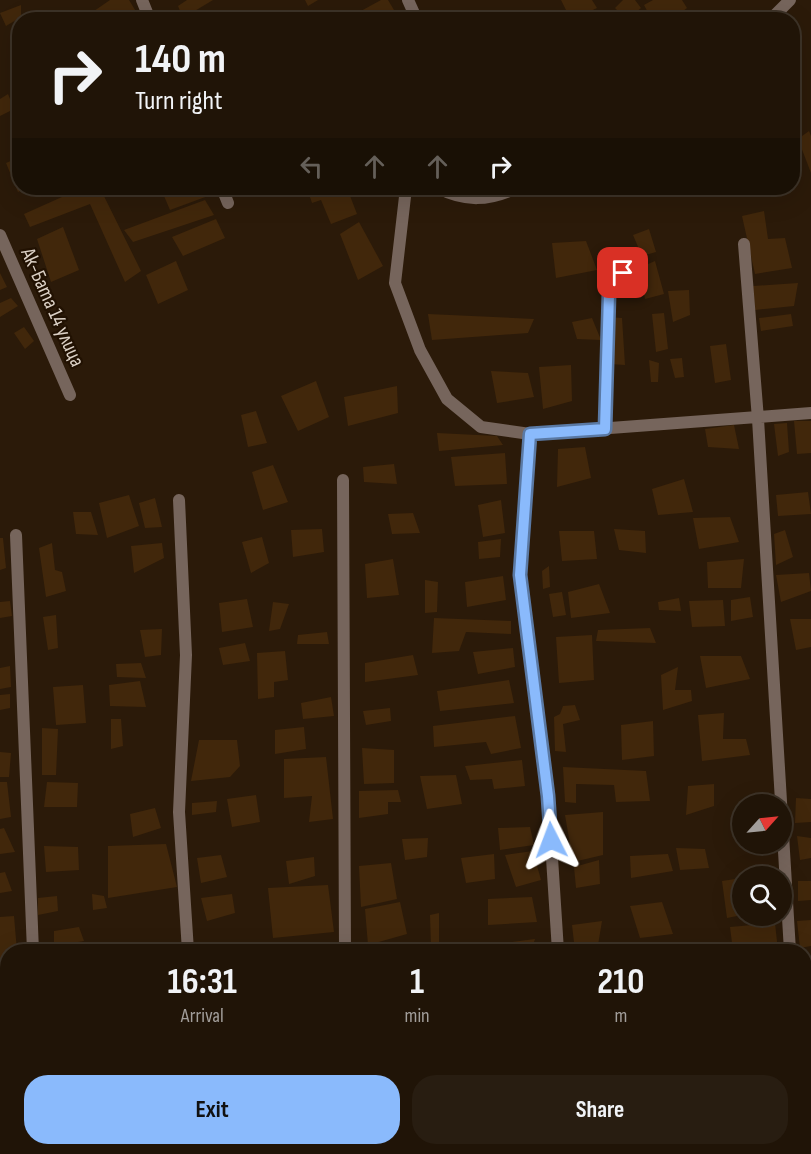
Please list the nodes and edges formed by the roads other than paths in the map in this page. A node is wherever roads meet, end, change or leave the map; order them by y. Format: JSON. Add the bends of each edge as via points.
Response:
{"nodes":[{"id":1,"x":790,"y":0,"type":"edge"},
{"id":2,"x":778,"y":12,"type":"edge"},
{"id":3,"x":225,"y":195,"type":"edge"},
{"id":4,"x":405,"y":195,"type":"edge"},
{"id":5,"x":452,"y":195,"type":"edge"},
{"id":6,"x":496,"y":195,"type":"edge"},
{"id":7,"x":228,"y":203,"type":"dead end"},
{"id":8,"x":0,"y":235,"type":"edge"},
{"id":9,"x":744,"y":243,"type":"dead end"},
{"id":10,"x":623,"y":273,"type":"dead end"},
{"id":11,"x":70,"y":395,"type":"dead end"},
{"id":12,"x":811,"y":413,"type":"edge"},
{"id":13,"x":758,"y":419,"type":"junction"},
{"id":14,"x":605,"y":429,"type":"junction"},
{"id":15,"x":530,"y":434,"type":"junction"},
{"id":16,"x":343,"y":480,"type":"dead end"},
{"id":17,"x":179,"y":500,"type":"dead end"},
{"id":18,"x":16,"y":536,"type":"dead end"},
{"id":19,"x":33,"y":944,"type":"edge"},
{"id":20,"x":188,"y":944,"type":"edge"},
{"id":21,"x":345,"y":944,"type":"edge"},
{"id":22,"x":558,"y":944,"type":"edge"},
{"id":23,"x":790,"y":944,"type":"edge"}],
"edges":[{"from":1,"to":2,"type":"street"},
{"from":3,"to":7,"type":"street"},
{"from":4,"to":15,"type":"street","via":[[395,283],[420,350],[447,399],[481,427]]},
{"from":5,"to":6,"type":"street","via":[[481,200]]},
{"from":8,"to":11,"type":"street","name":"Ак-Бата 14 улица"},
{"from":9,"to":13,"type":"street"},
{"from":10,"to":14,"type":"street","via":[[609,294]]},
{"from":12,"to":13,"type":"street"},
{"from":13,"to":14,"type":"street"},
{"from":13,"to":23,"type":"street"},
{"from":14,"to":15,"type":"street"},
{"from":15,"to":22,"type":"street","via":[[520,575],[548,796]]},
{"from":16,"to":21,"type":"street"},
{"from":17,"to":20,"type":"street","via":[[186,655],[179,812]]},
{"from":18,"to":19,"type":"street"}]}
